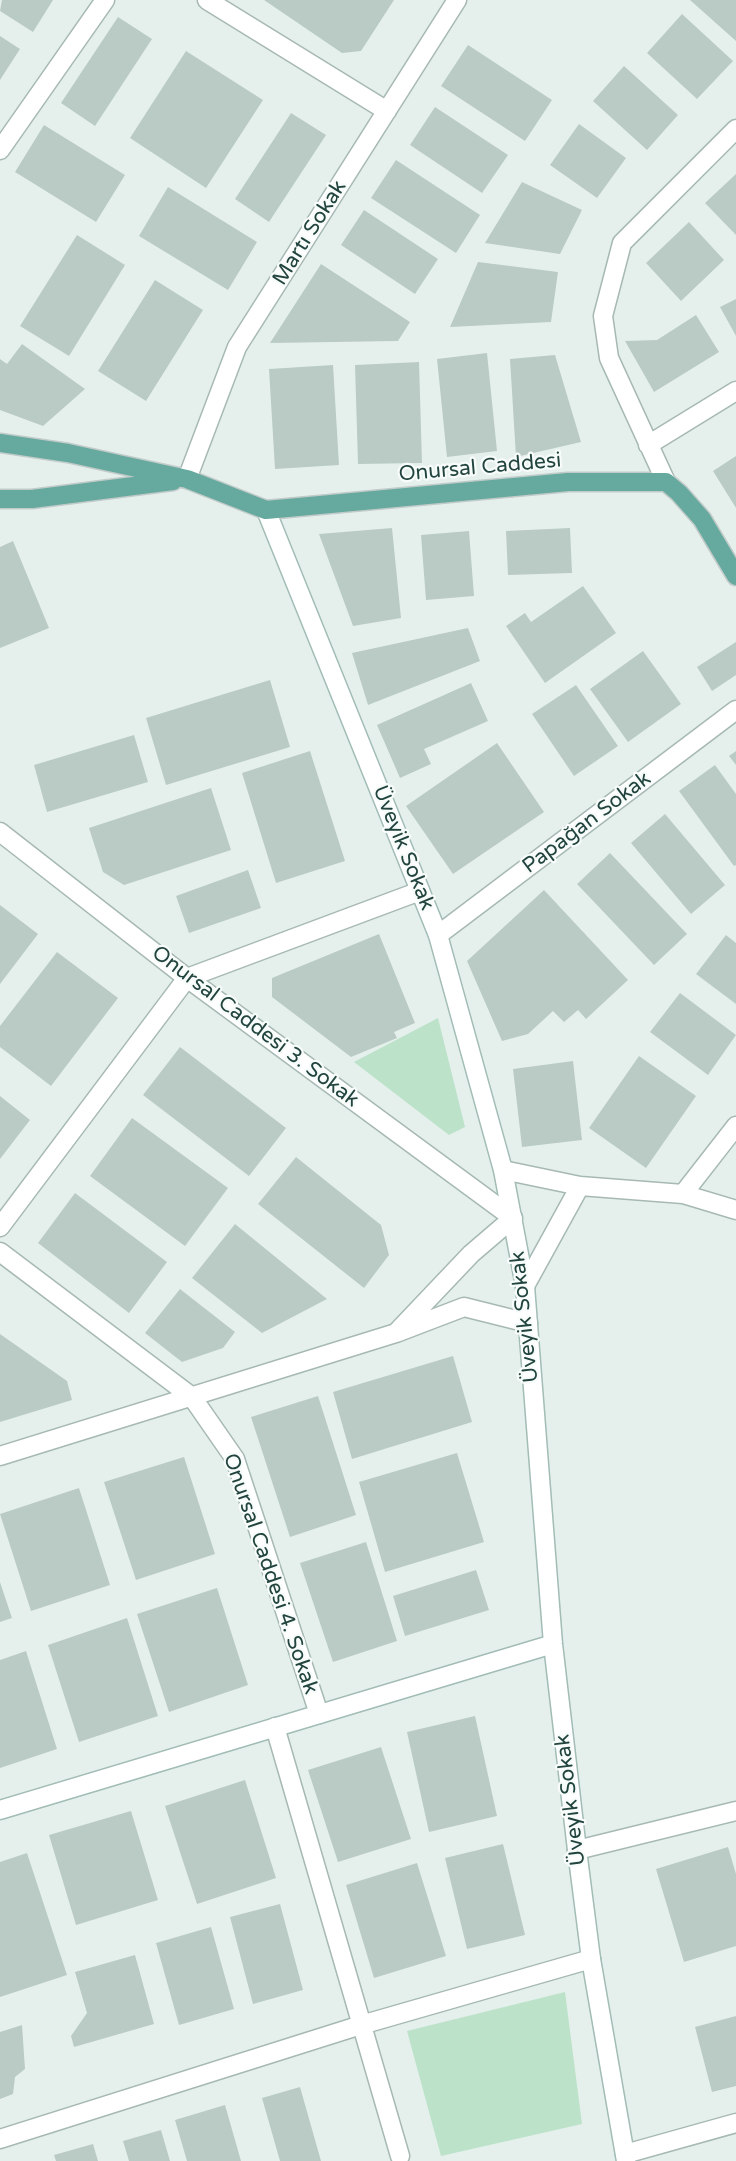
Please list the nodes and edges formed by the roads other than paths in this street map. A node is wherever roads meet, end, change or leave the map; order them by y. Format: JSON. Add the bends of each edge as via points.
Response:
{"nodes":[{"id":1,"x":105,"y":0,"type":"edge"},
{"id":2,"x":207,"y":0,"type":"edge"},
{"id":3,"x":457,"y":0,"type":"edge"},
{"id":4,"x":387,"y":111,"type":"junction"},
{"id":5,"x":736,"y":129,"type":"edge"},
{"id":6,"x":0,"y":150,"type":"edge"},
{"id":7,"x":736,"y":391,"type":"edge"},
{"id":8,"x":0,"y":443,"type":"edge"},
{"id":9,"x":648,"y":445,"type":"junction"},
{"id":10,"x":187,"y":479,"type":"junction"},
{"id":11,"x":666,"y":482,"type":"junction"},
{"id":12,"x":0,"y":499,"type":"edge"},
{"id":13,"x":32,"y":500,"type":"junction"},
{"id":14,"x":266,"y":510,"type":"junction"},
{"id":15,"x":0,"y":512,"type":"edge"},
{"id":16,"x":736,"y":576,"type":"edge"},
{"id":17,"x":736,"y":710,"type":"edge"},
{"id":18,"x":0,"y":832,"type":"edge"},
{"id":19,"x":420,"y":891,"type":"junction"},
{"id":20,"x":438,"y":935,"type":"junction"},
{"id":21,"x":187,"y":978,"type":"junction"},
{"id":22,"x":736,"y":1126,"type":"edge"},
{"id":23,"x":504,"y":1170,"type":"junction"},
{"id":24,"x":579,"y":1186,"type":"junction"},
{"id":25,"x":683,"y":1194,"type":"junction"},
{"id":26,"x":736,"y":1210,"type":"edge"},
{"id":27,"x":513,"y":1218,"type":"junction"},
{"id":28,"x":0,"y":1227,"type":"edge"},
{"id":29,"x":0,"y":1252,"type":"edge"},
{"id":30,"x":525,"y":1286,"type":"junction"},
{"id":31,"x":528,"y":1323,"type":"junction"},
{"id":32,"x":396,"y":1333,"type":"junction"},
{"id":33,"x":192,"y":1397,"type":"junction"},
{"id":34,"x":0,"y":1456,"type":"edge"},
{"id":35,"x":553,"y":1644,"type":"junction"},
{"id":36,"x":319,"y":1714,"type":"junction"},
{"id":37,"x":275,"y":1727,"type":"junction"},
{"id":38,"x":0,"y":1810,"type":"edge"},
{"id":39,"x":736,"y":1811,"type":"edge"},
{"id":40,"x":577,"y":1850,"type":"junction"},
{"id":41,"x":591,"y":1959,"type":"junction"},
{"id":42,"x":361,"y":2025,"type":"junction"},
{"id":43,"x":736,"y":2123,"type":"edge"},
{"id":44,"x":0,"y":2139,"type":"edge"},
{"id":45,"x":400,"y":2156,"type":"dead end"},
{"id":46,"x":626,"y":2158,"type":"edge"}],
"edges":[{"from":1,"to":6,"type":"street"},
{"from":2,"to":4,"type":"street"},
{"from":3,"to":4,"type":"street","name":"Martı Sokak"},
{"from":4,"to":10,"type":"street","name":"Martı Sokak","via":[[237,347]]},
{"from":5,"to":9,"type":"street","via":[[622,243],[603,316],[609,358]]},
{"from":7,"to":9,"type":"street"},
{"from":8,"to":10,"type":"main road","name":"Onursal Caddesi","via":[[68,453]]},
{"from":9,"to":11,"type":"street"},
{"from":10,"to":13,"type":"main road"},
{"from":10,"to":14,"type":"main road","name":"Onursal Caddesi"},
{"from":11,"to":14,"type":"main road","name":"Onursal Caddesi","via":[[568,482]]},
{"from":11,"to":16,"type":"main road","via":[[702,519]]},
{"from":12,"to":13,"type":"main road"},
{"from":13,"to":15,"type":"main road"},
{"from":14,"to":19,"type":"street","name":"Üveyik Sokak"},
{"from":17,"to":20,"type":"street","name":"Papağan Sokak"},
{"from":18,"to":21,"type":"street","name":"Onursal Caddesi 3. Sokak"},
{"from":19,"to":20,"type":"street","name":"Üveyik Sokak"},
{"from":19,"to":21,"type":"street"},
{"from":20,"to":23,"type":"street","name":"Üveyik Sokak"},
{"from":21,"to":27,"type":"street","name":"Onursal Caddesi 3. Sokak"},
{"from":21,"to":28,"type":"street"},
{"from":22,"to":25,"type":"street"},
{"from":23,"to":24,"type":"street"},
{"from":23,"to":27,"type":"street","name":"Üveyik Sokak"},
{"from":24,"to":25,"type":"street"},
{"from":24,"to":30,"type":"street"},
{"from":25,"to":26,"type":"street"},
{"from":27,"to":30,"type":"street","name":"Üveyik Sokak"},
{"from":27,"to":32,"type":"street","via":[[471,1254]]},
{"from":29,"to":33,"type":"street","name":"Onursal Caddesi 4. Sokak"},
{"from":30,"to":31,"type":"street","name":"Üveyik Sokak"},
{"from":31,"to":32,"type":"street","via":[[464,1307]]},
{"from":31,"to":35,"type":"street","name":"Üveyik Sokak"},
{"from":32,"to":33,"type":"street"},
{"from":33,"to":34,"type":"street"},
{"from":33,"to":36,"type":"street","name":"Onursal Caddesi 4. Sokak","via":[[235,1459]]},
{"from":35,"to":36,"type":"street"},
{"from":35,"to":40,"type":"street","name":"Üveyik Sokak"},
{"from":36,"to":37,"type":"street"},
{"from":37,"to":38,"type":"street"},
{"from":37,"to":42,"type":"street"},
{"from":39,"to":40,"type":"street"},
{"from":40,"to":41,"type":"street","name":"Üveyik Sokak"},
{"from":41,"to":42,"type":"street"},
{"from":41,"to":46,"type":"street","name":"Üveyik Sokak"},
{"from":42,"to":44,"type":"street"},
{"from":42,"to":45,"type":"street"},
{"from":43,"to":46,"type":"street"}]}
